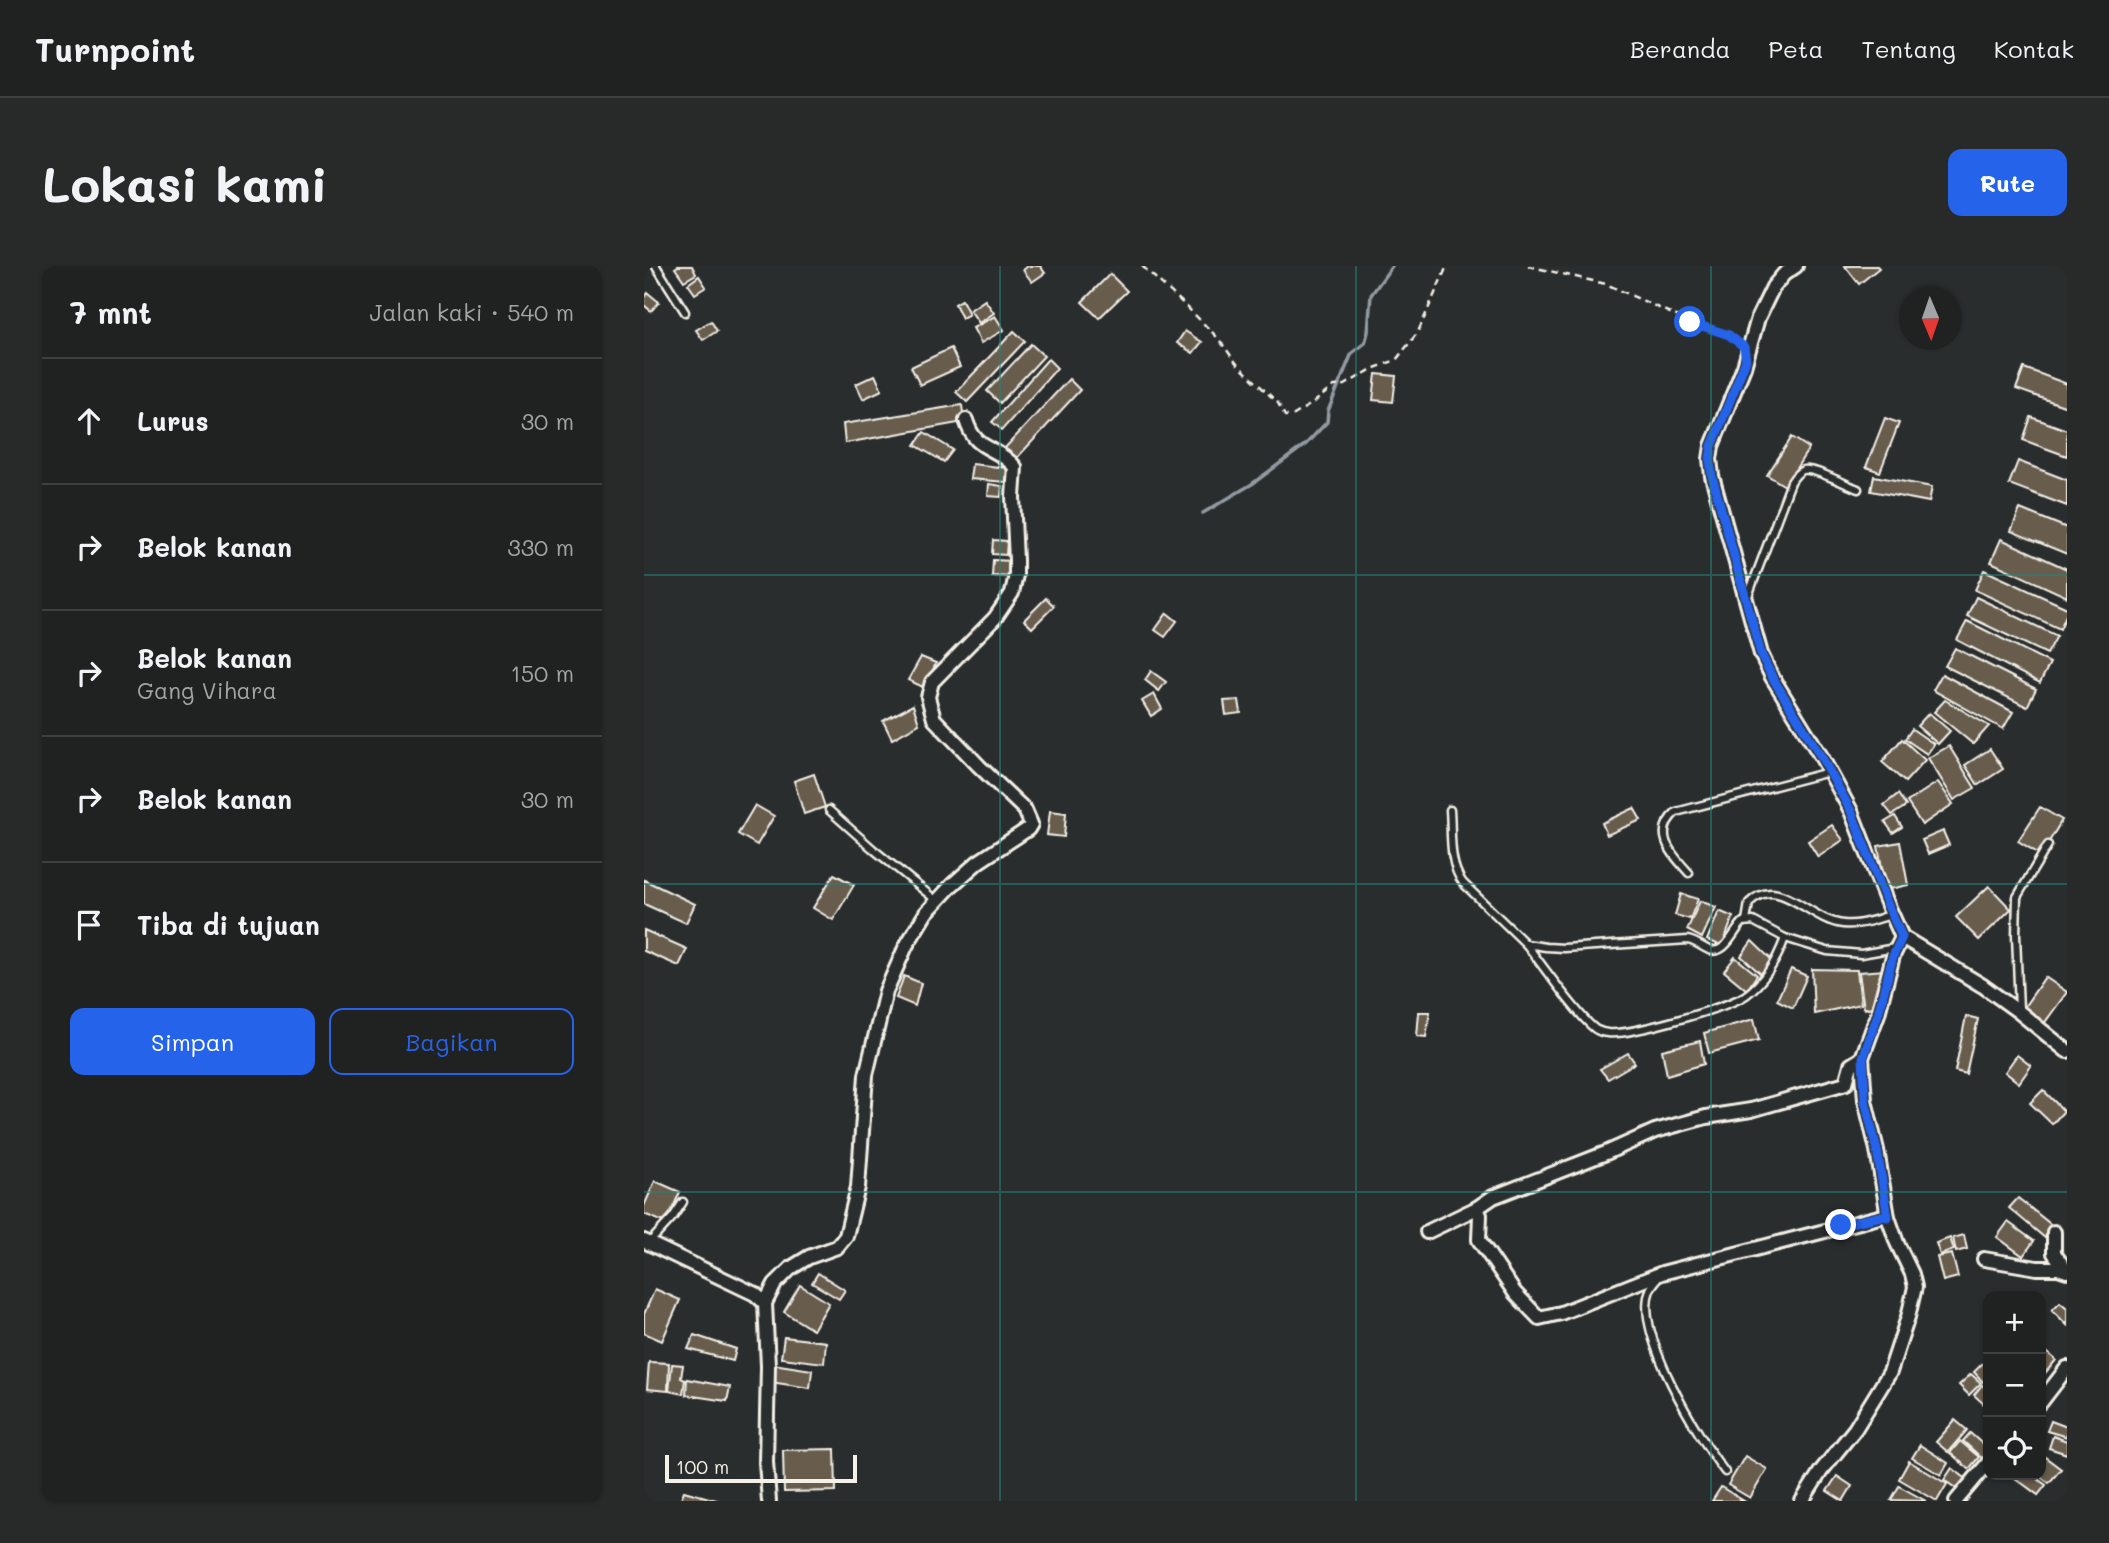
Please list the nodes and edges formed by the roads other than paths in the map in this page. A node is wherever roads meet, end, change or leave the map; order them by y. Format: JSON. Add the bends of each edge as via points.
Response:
{"nodes":[{"id":1,"x":656,"y":266,"type":"edge"},
{"id":2,"x":1796,"y":266,"type":"edge"},
{"id":3,"x":685,"y":312,"type":"dead end"},
{"id":4,"x":966,"y":420,"type":"dead end"},
{"id":5,"x":1858,"y":489,"type":"dead end"},
{"id":6,"x":1746,"y":601,"type":"junction"},
{"id":7,"x":1829,"y":772,"type":"junction"},
{"id":8,"x":829,"y":810,"type":"dead end"},
{"id":9,"x":1450,"y":810,"type":"dead end"},
{"id":10,"x":2048,"y":845,"type":"dead end"},
{"id":11,"x":1689,"y":873,"type":"dead end"},
{"id":12,"x":937,"y":901,"type":"junction"},
{"id":13,"x":1891,"y":915,"type":"junction"},
{"id":14,"x":1746,"y":921,"type":"junction"},
{"id":15,"x":1785,"y":938,"type":"junction"},
{"id":16,"x":1900,"y":942,"type":"junction"},
{"id":17,"x":1525,"y":944,"type":"junction"},
{"id":18,"x":2019,"y":1012,"type":"junction"},
{"id":19,"x":2067,"y":1051,"type":"edge"},
{"id":20,"x":1863,"y":1058,"type":"junction"},
{"id":21,"x":683,"y":1202,"type":"dead end"},
{"id":22,"x":1477,"y":1208,"type":"junction"},
{"id":23,"x":1888,"y":1217,"type":"junction"},
{"id":24,"x":1427,"y":1232,"type":"dead end"},
{"id":25,"x":2054,"y":1232,"type":"dead end"},
{"id":26,"x":646,"y":1242,"type":"edge"},
{"id":27,"x":1984,"y":1259,"type":"dead end"},
{"id":28,"x":2066,"y":1270,"type":"edge"},
{"id":29,"x":1662,"y":1273,"type":"junction"},
{"id":30,"x":765,"y":1303,"type":"junction"},
{"id":31,"x":2067,"y":1368,"type":"edge"},
{"id":32,"x":2046,"y":1395,"type":"edge"},
{"id":33,"x":1983,"y":1469,"type":"edge"},
{"id":34,"x":1725,"y":1472,"type":"dead end"},
{"id":35,"x":769,"y":1501,"type":"edge"},
{"id":36,"x":1802,"y":1501,"type":"edge"},
{"id":37,"x":1956,"y":1501,"type":"edge"}],
"edges":[{"from":1,"to":3,"type":"lane"},
{"from":2,"to":6,"type":"street","via":[[1784,274],[1758,318],[1710,459]]},
{"from":4,"to":12,"type":"street","via":[[976,440],[1015,467],[1016,575],[1006,603],[932,682],[928,697],[934,719],[1025,810],[1031,824],[968,871]]},
{"from":5,"to":6,"type":"lane","via":[[1814,471],[1797,474]]},
{"from":6,"to":7,"type":"street","via":[[1772,677]]},
{"from":7,"to":11,"type":"lane","via":[[1676,812],[1668,821],[1667,844]]},
{"from":7,"to":13,"type":"street","via":[[1851,811]]},
{"from":8,"to":12,"type":"lane"},
{"from":9,"to":17,"type":"lane","via":[[1457,873]]},
{"from":10,"to":18,"type":"lane","via":[[2017,897]]},
{"from":12,"to":30,"type":"street","via":[[906,946],[881,1007],[864,1089],[858,1187],[844,1241],[792,1268],[775,1284]]},
{"from":13,"to":14,"type":"lane","via":[[1843,924],[1817,916],[1772,891],[1749,903]]},
{"from":13,"to":16,"type":"street"},
{"from":14,"to":15,"type":"lane"},
{"from":14,"to":17,"type":"lane","via":[[1718,950],[1688,940],[1564,948]]},
{"from":15,"to":16,"type":"lane","via":[[1852,954],[1875,952]]},
{"from":15,"to":17,"type":"lane","via":[[1765,976],[1746,995],[1674,1020],[1609,1034],[1589,1025]]},
{"from":16,"to":18,"type":"street","via":[[1950,965]]},
{"from":16,"to":20,"type":"street"},
{"from":18,"to":19,"type":"street"},
{"from":20,"to":22,"type":"street","via":[[1851,1065],[1846,1083],[1751,1110],[1655,1130],[1493,1197]]},
{"from":20,"to":23,"type":"street","via":[[1865,1100]]},
{"from":21,"to":26,"type":"lane"},
{"from":22,"to":24,"type":"street"},
{"from":22,"to":29,"type":"street","via":[[1479,1240],[1515,1293],[1539,1318]]},
{"from":23,"to":29,"type":"street","via":[[1841,1225]]},
{"from":23,"to":36,"type":"street","via":[[1915,1281],[1905,1328],[1890,1372],[1855,1430]]},
{"from":25,"to":28,"type":"street","via":[[2054,1253]]},
{"from":26,"to":30,"type":"street"},
{"from":27,"to":28,"type":"street"},
{"from":29,"to":34,"type":"lane","via":[[1650,1287],[1647,1305],[1657,1349],[1697,1432]]},
{"from":30,"to":35,"type":"street"},
{"from":31,"to":32,"type":"street"},
{"from":33,"to":37,"type":"street"}]}
